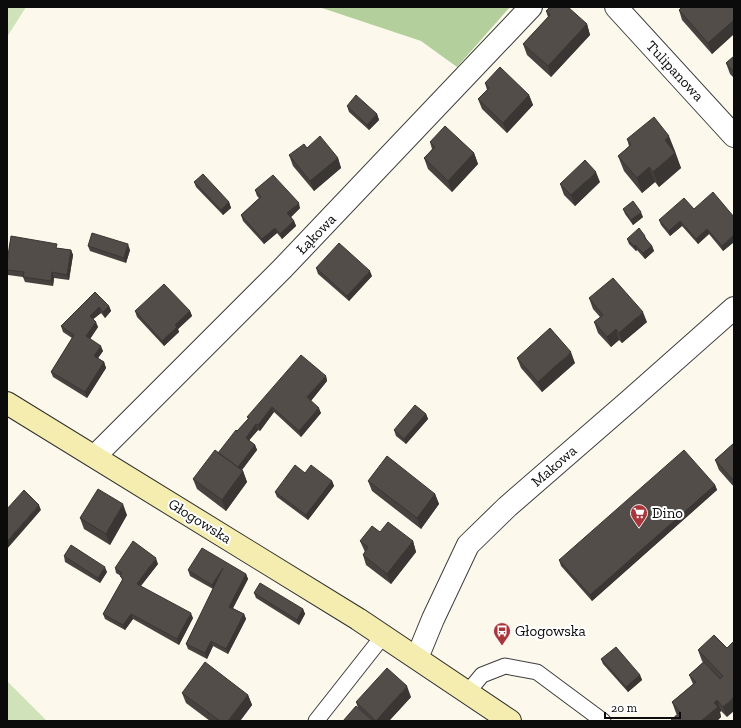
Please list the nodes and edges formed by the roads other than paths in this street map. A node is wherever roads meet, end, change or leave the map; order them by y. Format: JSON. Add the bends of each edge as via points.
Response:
{"nodes":[{"id":1,"x":531,"y":7,"type":"edge"},
{"id":2,"x":616,"y":7,"type":"edge"},
{"id":3,"x":734,"y":136,"type":"edge"},
{"id":4,"x":734,"y":308,"type":"edge"},
{"id":5,"x":7,"y":404,"type":"edge"},
{"id":6,"x":95,"y":456,"type":"junction"},
{"id":7,"x":384,"y":636,"type":"junction"},
{"id":8,"x":417,"y":658,"type":"junction"},
{"id":9,"x":467,"y":693,"type":"junction"},
{"id":10,"x":316,"y":721,"type":"edge"},
{"id":11,"x":510,"y":721,"type":"edge"},
{"id":12,"x":603,"y":721,"type":"edge"}],
"edges":[{"from":1,"to":6,"type":"street","name":"Łąkowa","via":[[283,268]]},
{"from":2,"to":3,"type":"street","name":"Tulipanowa"},
{"from":4,"to":8,"type":"street","name":"Makowa","via":[[507,507],[468,545]]},
{"from":5,"to":6,"type":"street","name":"Głogowska"},
{"from":6,"to":7,"type":"street","name":"Głogowska"},
{"from":7,"to":8,"type":"street","name":"Głogowska"},
{"from":7,"to":10,"type":"lane"},
{"from":8,"to":9,"type":"street","name":"Głogowska"},
{"from":9,"to":11,"type":"street","name":"Głogowska"},
{"from":9,"to":12,"type":"lane","via":[[482,675],[505,666],[537,672]]}]}
